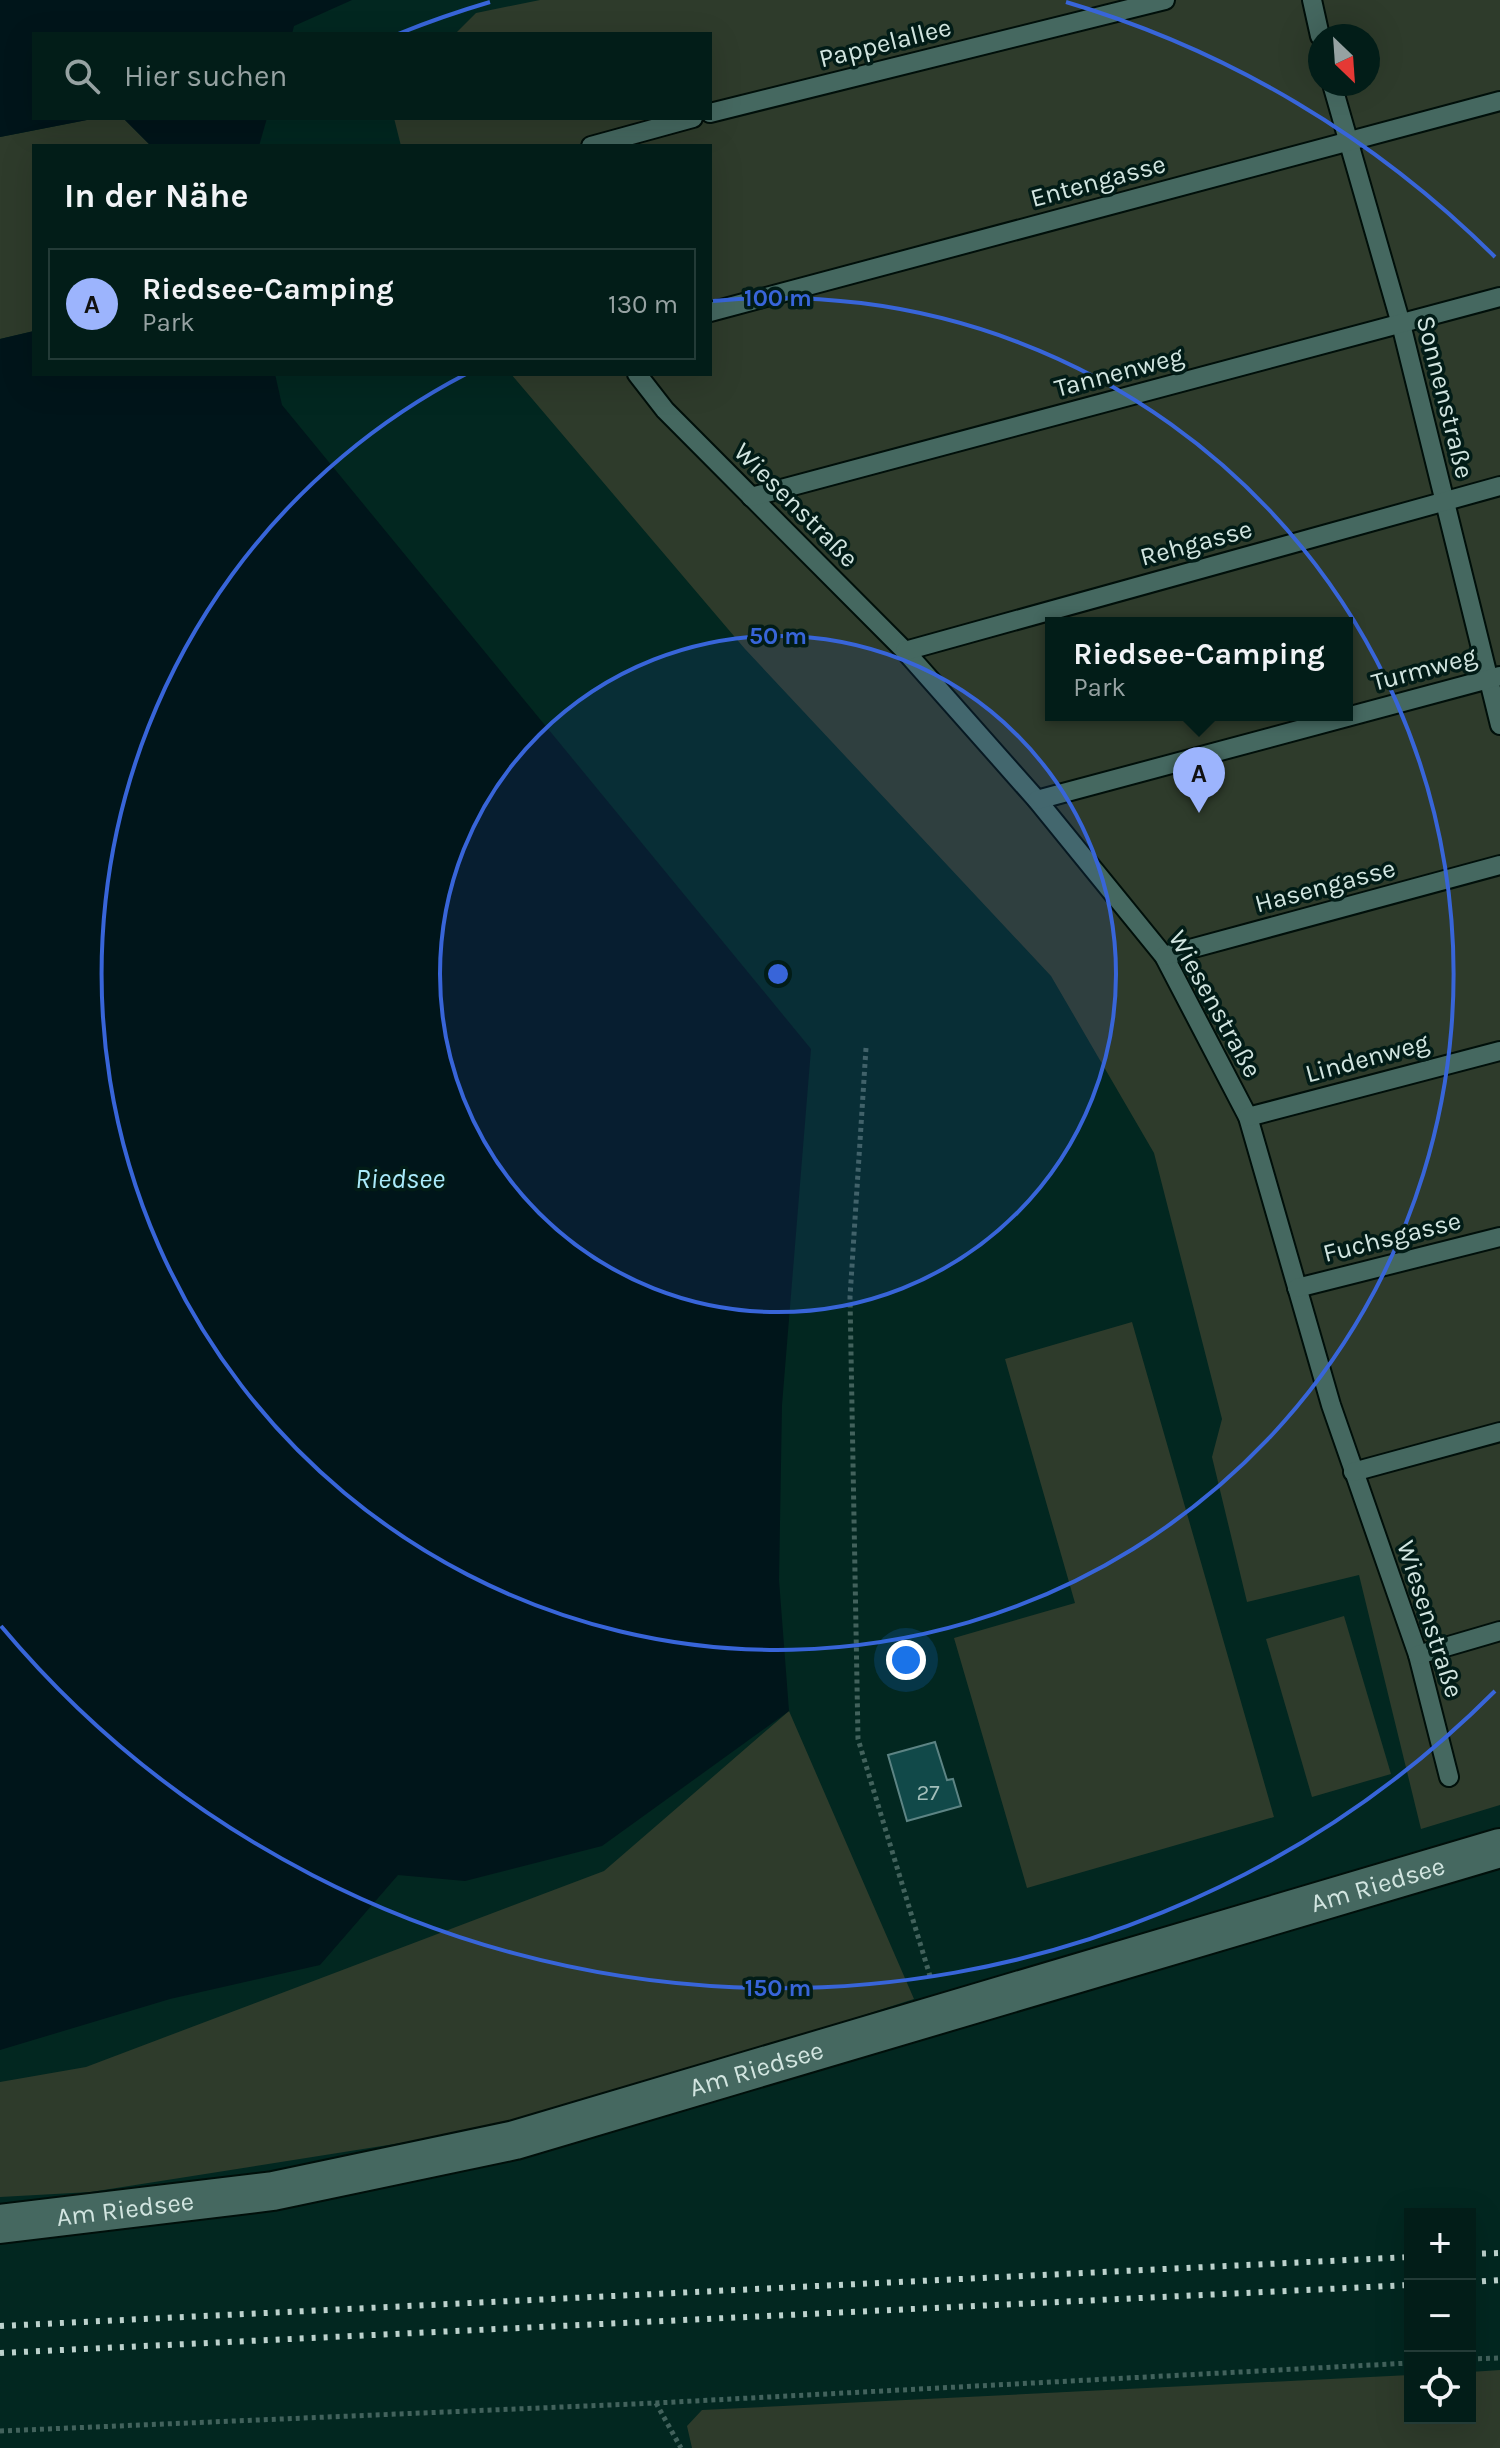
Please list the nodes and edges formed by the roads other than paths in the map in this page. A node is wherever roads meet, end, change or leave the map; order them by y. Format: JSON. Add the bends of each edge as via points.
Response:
{"nodes":[{"id":1,"x":1165,"y":0,"type":"edge"},
{"id":2,"x":1312,"y":0,"type":"edge"},
{"id":3,"x":1317,"y":24,"type":"edge"},
{"id":4,"x":1335,"y":96,"type":"edge"},
{"id":5,"x":1500,"y":101,"type":"edge"},
{"id":6,"x":712,"y":113,"type":"edge"},
{"id":7,"x":686,"y":120,"type":"edge"},
{"id":8,"x":1346,"y":141,"type":"junction"},
{"id":9,"x":598,"y":144,"type":"edge"},
{"id":10,"x":1500,"y":297,"type":"edge"},
{"id":11,"x":712,"y":311,"type":"edge"},
{"id":12,"x":1401,"y":324,"type":"junction"},
{"id":13,"x":639,"y":376,"type":"edge"},
{"id":14,"x":1500,"y":486,"type":"edge"},
{"id":15,"x":751,"y":497,"type":"junction"},
{"id":16,"x":1445,"y":501,"type":"junction"},
{"id":17,"x":905,"y":651,"type":"junction"},
{"id":18,"x":1493,"y":678,"type":"edge"},
{"id":19,"x":1353,"y":715,"type":"edge"},
{"id":20,"x":1332,"y":721,"type":"edge"},
{"id":21,"x":1500,"y":725,"type":"edge"},
{"id":22,"x":1037,"y":800,"type":"junction"},
{"id":23,"x":1500,"y":865,"type":"edge"},
{"id":24,"x":1164,"y":956,"type":"junction"},
{"id":25,"x":1500,"y":1051,"type":"edge"},
{"id":26,"x":1248,"y":1117,"type":"junction"},
{"id":27,"x":1500,"y":1237,"type":"edge"},
{"id":28,"x":1297,"y":1288,"type":"junction"},
{"id":29,"x":1499,"y":1435,"type":"edge"},
{"id":30,"x":1353,"y":1472,"type":"junction"},
{"id":31,"x":1500,"y":1631,"type":"edge"},
{"id":32,"x":1418,"y":1655,"type":"junction"},
{"id":33,"x":1449,"y":1777,"type":"dead end"},
{"id":34,"x":1500,"y":1848,"type":"edge"},
{"id":35,"x":0,"y":2224,"type":"edge"}],
"edges":[{"from":1,"to":6,"type":"lane","name":"Pappelallee"},
{"from":2,"to":3,"type":"lane"},
{"from":4,"to":8,"type":"lane","name":"Sonnenstraße"},
{"from":5,"to":8,"type":"lane","name":"Entengasse"},
{"from":7,"to":9,"type":"lane"},
{"from":8,"to":11,"type":"lane","name":"Entengasse"},
{"from":8,"to":12,"type":"lane","name":"Sonnenstraße"},
{"from":10,"to":12,"type":"lane","name":"Tannenweg"},
{"from":12,"to":15,"type":"lane","name":"Tannenweg"},
{"from":12,"to":16,"type":"lane","name":"Sonnenstraße"},
{"from":13,"to":15,"type":"lane","name":"Wiesenstraße"},
{"from":14,"to":16,"type":"lane","name":"Rehgasse"},
{"from":15,"to":17,"type":"lane","name":"Wiesenstraße"},
{"from":16,"to":17,"type":"lane","name":"Rehgasse"},
{"from":16,"to":18,"type":"lane","name":"Sonnenstraße"},
{"from":17,"to":22,"type":"lane","name":"Wiesenstraße"},
{"from":18,"to":19,"type":"lane","name":"Turmweg"},
{"from":18,"to":21,"type":"lane","name":"Sonnenstraße"},
{"from":20,"to":22,"type":"lane","name":"Turmweg"},
{"from":22,"to":24,"type":"lane","name":"Wiesenstraße"},
{"from":23,"to":24,"type":"lane","name":"Hasengasse"},
{"from":24,"to":26,"type":"lane","name":"Wiesenstraße"},
{"from":25,"to":26,"type":"lane","name":"Lindenweg"},
{"from":26,"to":28,"type":"lane","name":"Wiesenstraße"},
{"from":27,"to":28,"type":"lane","name":"Fuchsgasse"},
{"from":28,"to":30,"type":"lane","name":"Wiesenstraße"},
{"from":29,"to":30,"type":"lane"},
{"from":30,"to":32,"type":"lane","name":"Wiesenstraße"},
{"from":31,"to":32,"type":"lane"},
{"from":32,"to":33,"type":"lane","name":"Wiesenstraße"},
{"from":34,"to":35,"type":"street","name":"Am Riedsee","via":[[515,2140],[273,2191]]}]}
